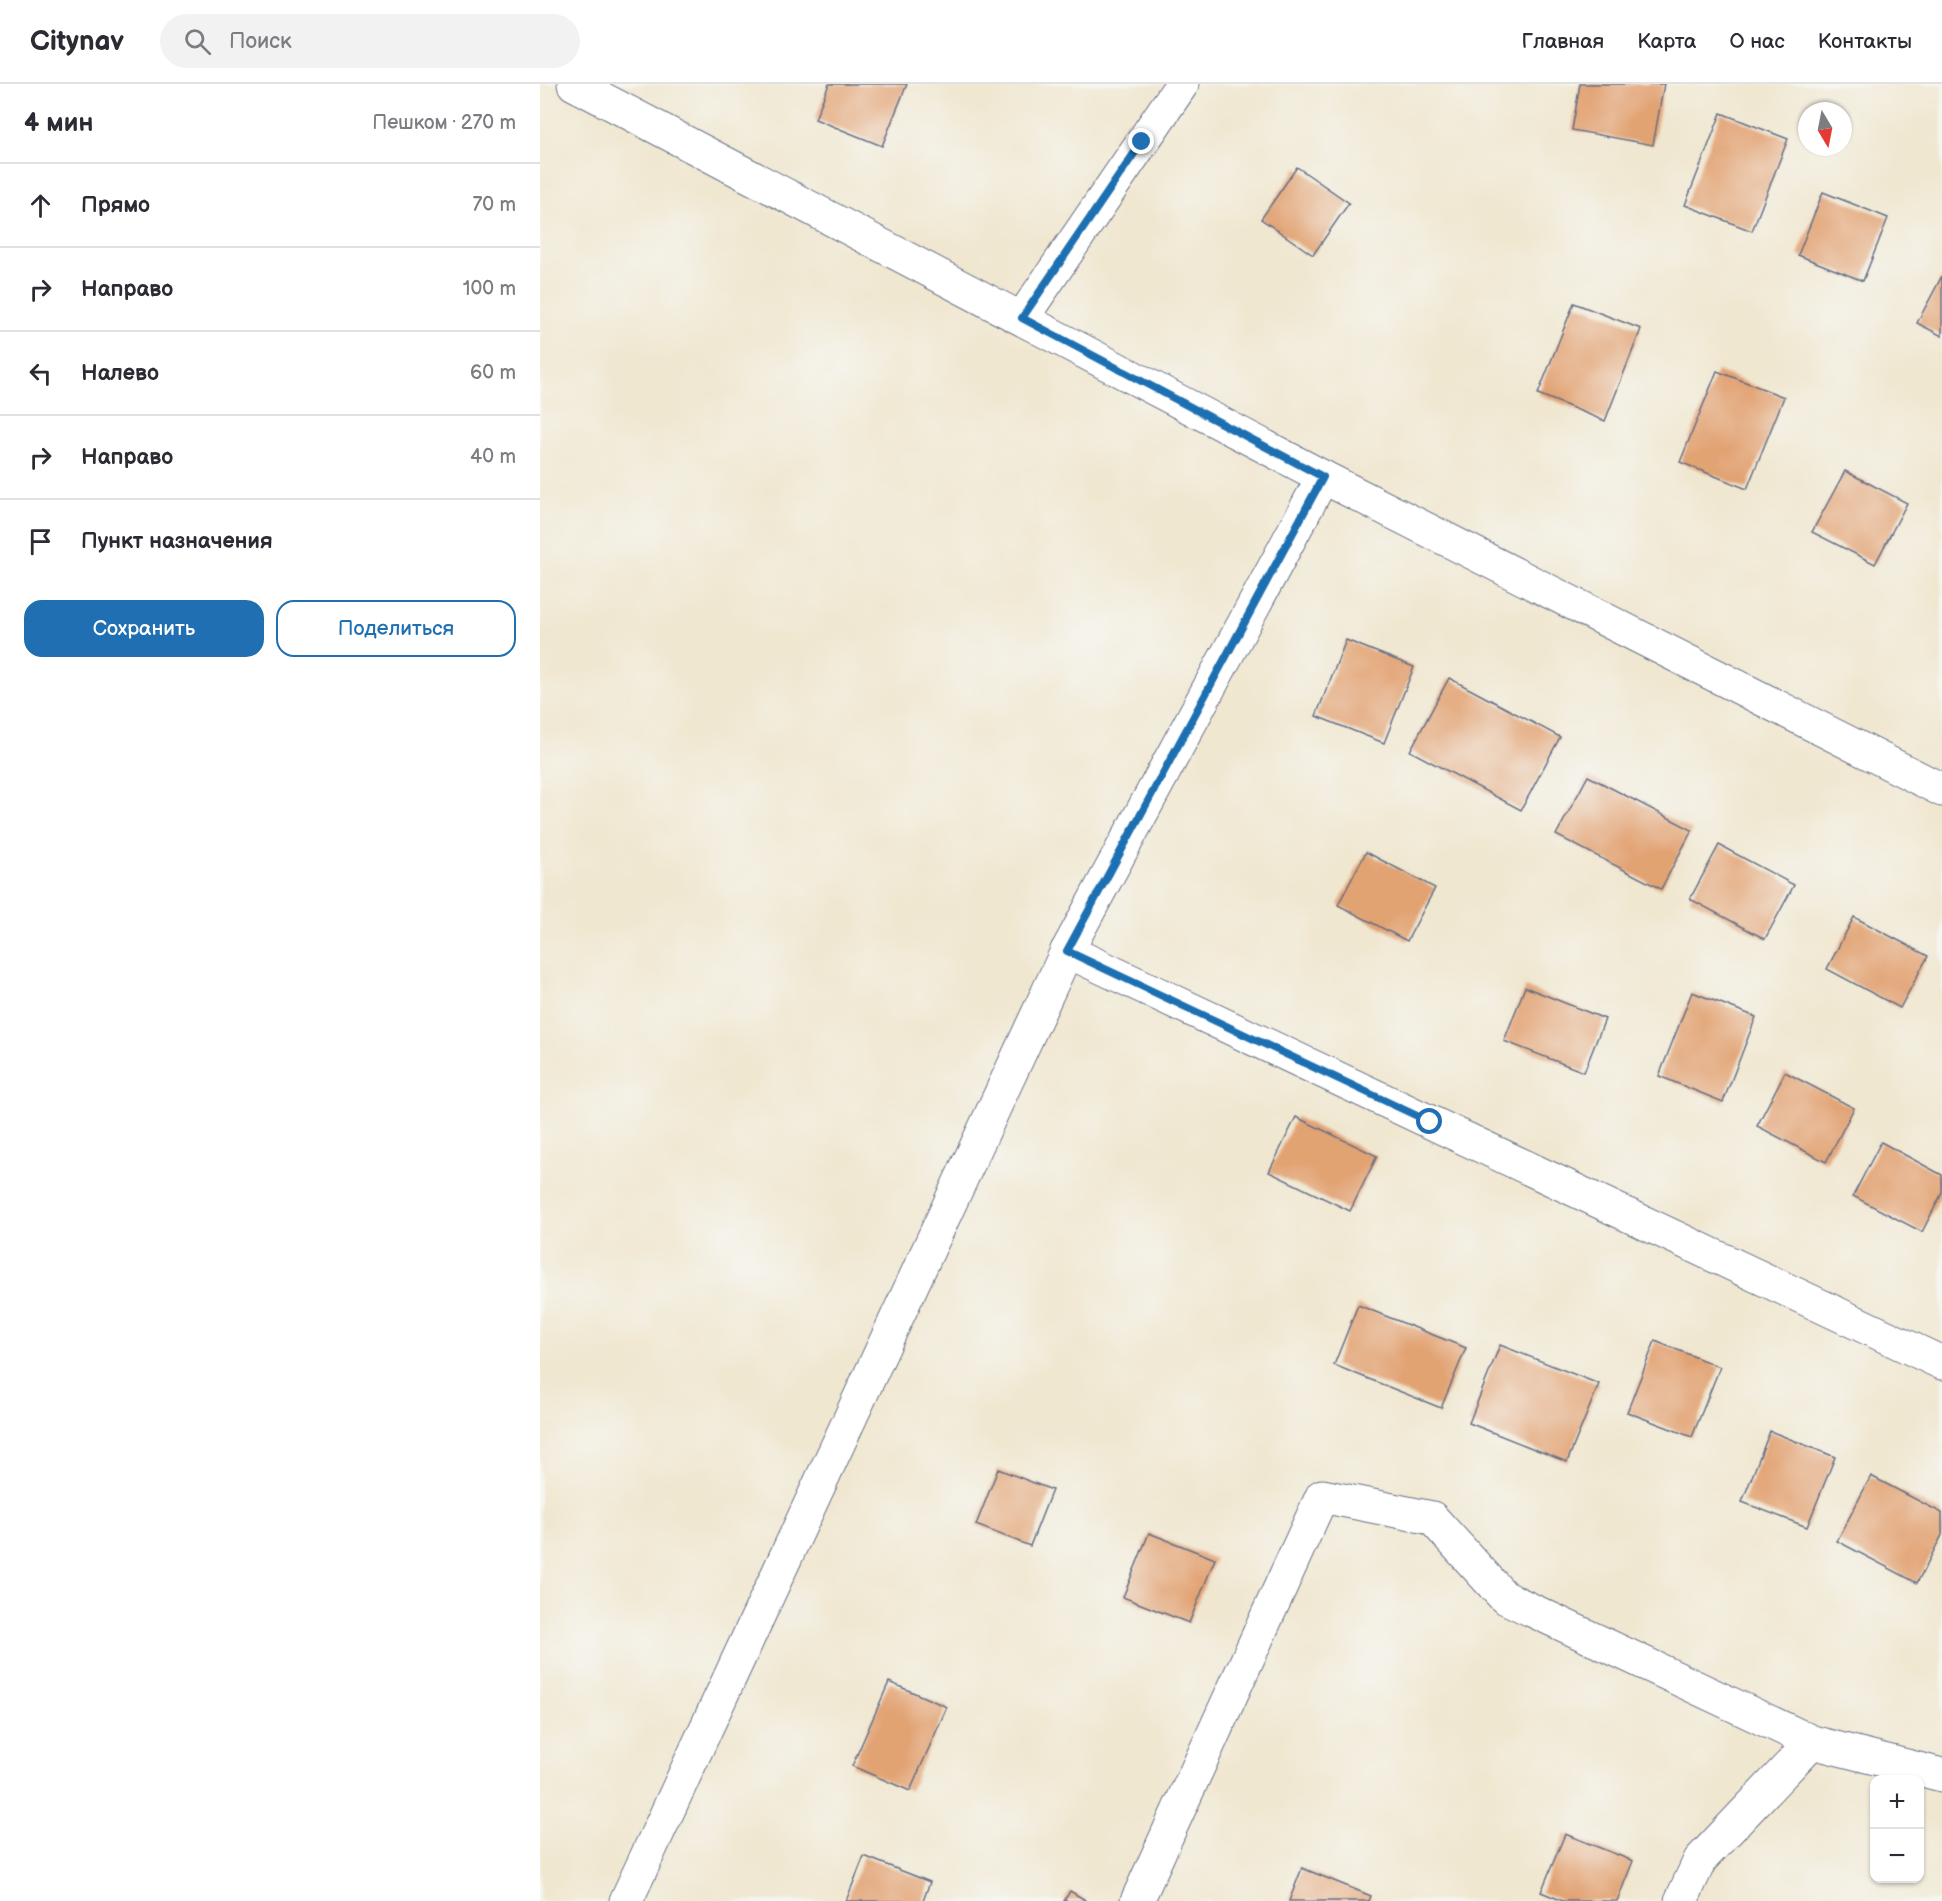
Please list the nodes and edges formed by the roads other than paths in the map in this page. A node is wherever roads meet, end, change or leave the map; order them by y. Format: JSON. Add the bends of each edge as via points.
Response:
{"nodes":[{"id":1,"x":574,"y":84,"type":"edge"},
{"id":2,"x":1182,"y":84,"type":"edge"},
{"id":3,"x":1022,"y":318,"type":"junction"},
{"id":4,"x":1323,"y":477,"type":"junction"},
{"id":5,"x":1942,"y":790,"type":"edge"},
{"id":6,"x":1067,"y":951,"type":"junction"},
{"id":7,"x":1942,"y":1363,"type":"edge"},
{"id":8,"x":1812,"y":1742,"type":"junction"},
{"id":9,"x":1942,"y":1775,"type":"edge"},
{"id":10,"x":626,"y":1901,"type":"edge"},
{"id":11,"x":1137,"y":1901,"type":"edge"},
{"id":12,"x":1681,"y":1901,"type":"edge"}],
"edges":[{"from":1,"to":3,"type":"street"},
{"from":2,"to":3,"type":"street"},
{"from":3,"to":4,"type":"street"},
{"from":4,"to":5,"type":"street"},
{"from":4,"to":6,"type":"street"},
{"from":6,"to":7,"type":"street"},
{"from":6,"to":10,"type":"street"},
{"from":8,"to":9,"type":"street"},
{"from":8,"to":11,"type":"street","via":[[1504,1597],[1432,1518],[1322,1496]]},
{"from":8,"to":12,"type":"street","via":[[1700,1860]]}]}
